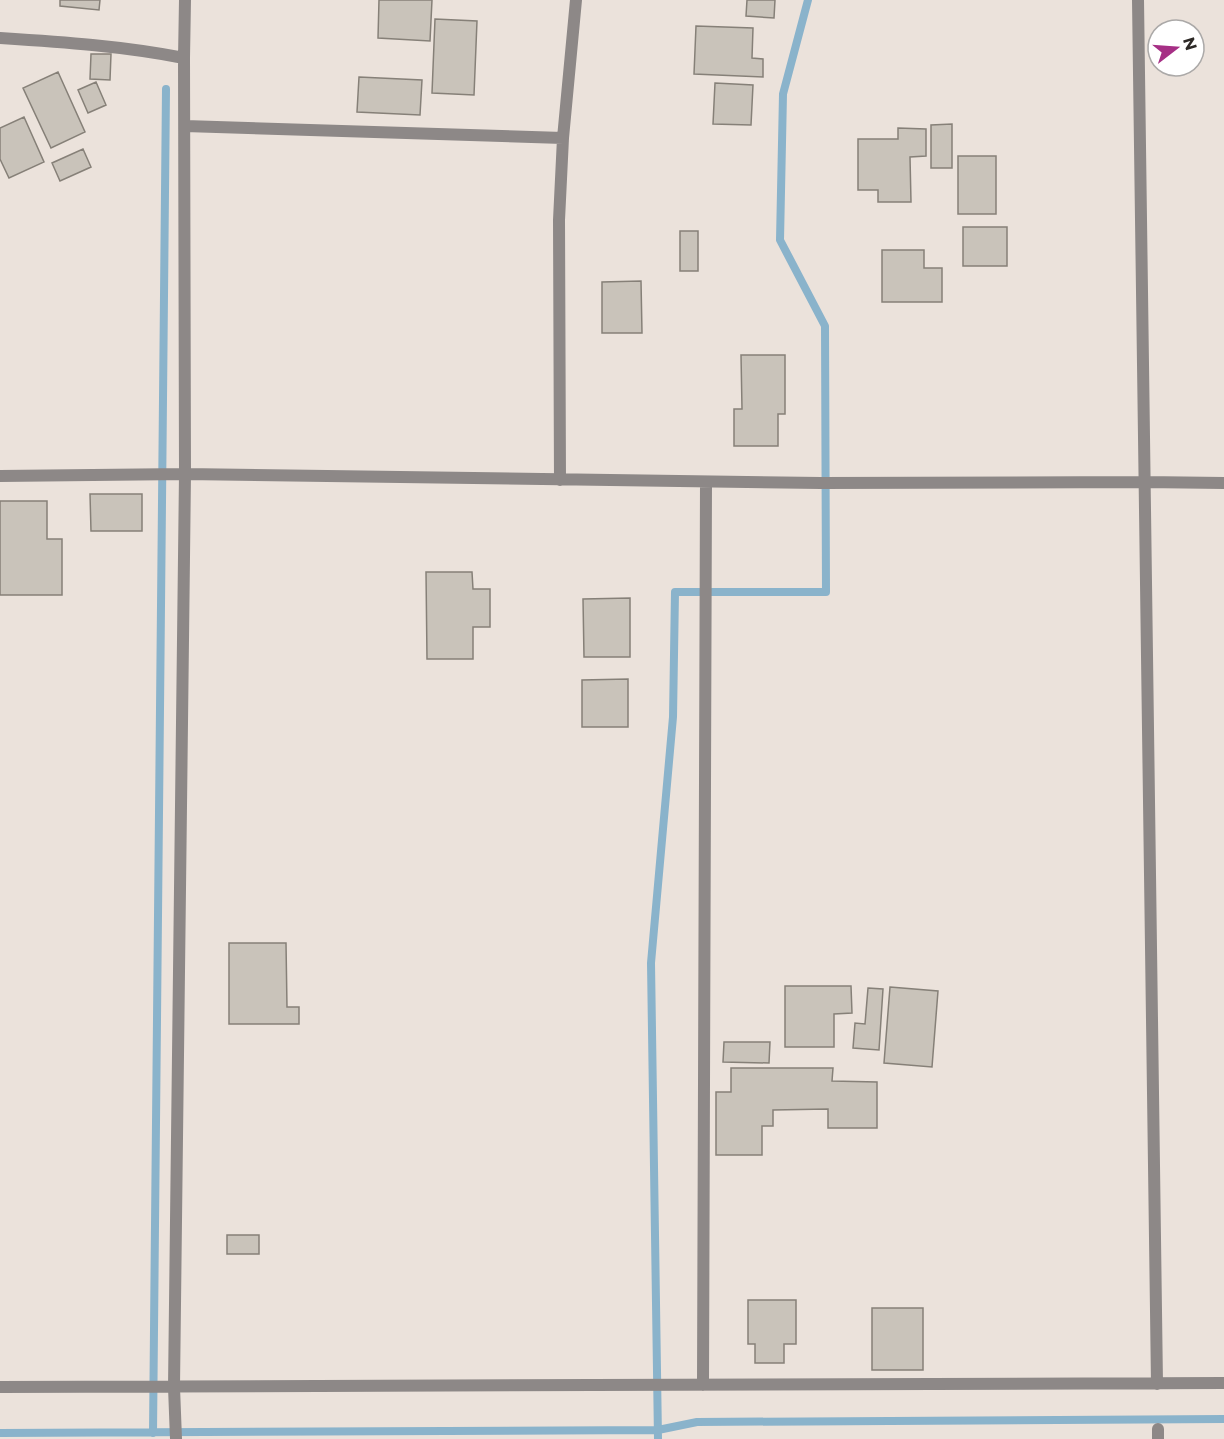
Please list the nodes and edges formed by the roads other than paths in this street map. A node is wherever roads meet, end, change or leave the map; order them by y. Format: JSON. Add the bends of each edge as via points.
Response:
{"nodes":[{"id":1,"x":185,"y":0,"type":"edge"},
{"id":2,"x":576,"y":0,"type":"edge"},
{"id":3,"x":1138,"y":0,"type":"edge"},
{"id":4,"x":0,"y":38,"type":"edge"},
{"id":5,"x":184,"y":58,"type":"junction"},
{"id":6,"x":185,"y":126,"type":"junction"},
{"id":7,"x":563,"y":138,"type":"junction"},
{"id":8,"x":180,"y":475,"type":"junction"},
{"id":9,"x":0,"y":476,"type":"edge"},
{"id":10,"x":560,"y":480,"type":"junction"},
{"id":11,"x":706,"y":482,"type":"junction"},
{"id":12,"x":1144,"y":482,"type":"junction"},
{"id":13,"x":1224,"y":483,"type":"edge"},
{"id":14,"x":1224,"y":1383,"type":"edge"},
{"id":15,"x":1157,"y":1384,"type":"junction"},
{"id":16,"x":703,"y":1386,"type":"junction"},
{"id":17,"x":174,"y":1387,"type":"junction"},
{"id":18,"x":0,"y":1388,"type":"edge"},
{"id":19,"x":176,"y":1439,"type":"edge"}],
"edges":[{"from":1,"to":5,"type":"street"},
{"from":2,"to":7,"type":"street"},
{"from":3,"to":12,"type":"street"},
{"from":4,"to":5,"type":"street","via":[[71,42]]},
{"from":5,"to":6,"type":"street"},
{"from":6,"to":7,"type":"street"},
{"from":6,"to":8,"type":"street"},
{"from":7,"to":10,"type":"street","via":[[559,219]]},
{"from":8,"to":9,"type":"street"},
{"from":8,"to":10,"type":"street"},
{"from":8,"to":17,"type":"street"},
{"from":10,"to":11,"type":"street"},
{"from":11,"to":12,"type":"street"},
{"from":11,"to":16,"type":"street"},
{"from":12,"to":13,"type":"street"},
{"from":12,"to":15,"type":"street"},
{"from":14,"to":15,"type":"street"},
{"from":15,"to":16,"type":"street"},
{"from":16,"to":17,"type":"street"},
{"from":17,"to":18,"type":"street"},
{"from":17,"to":19,"type":"street"}]}
